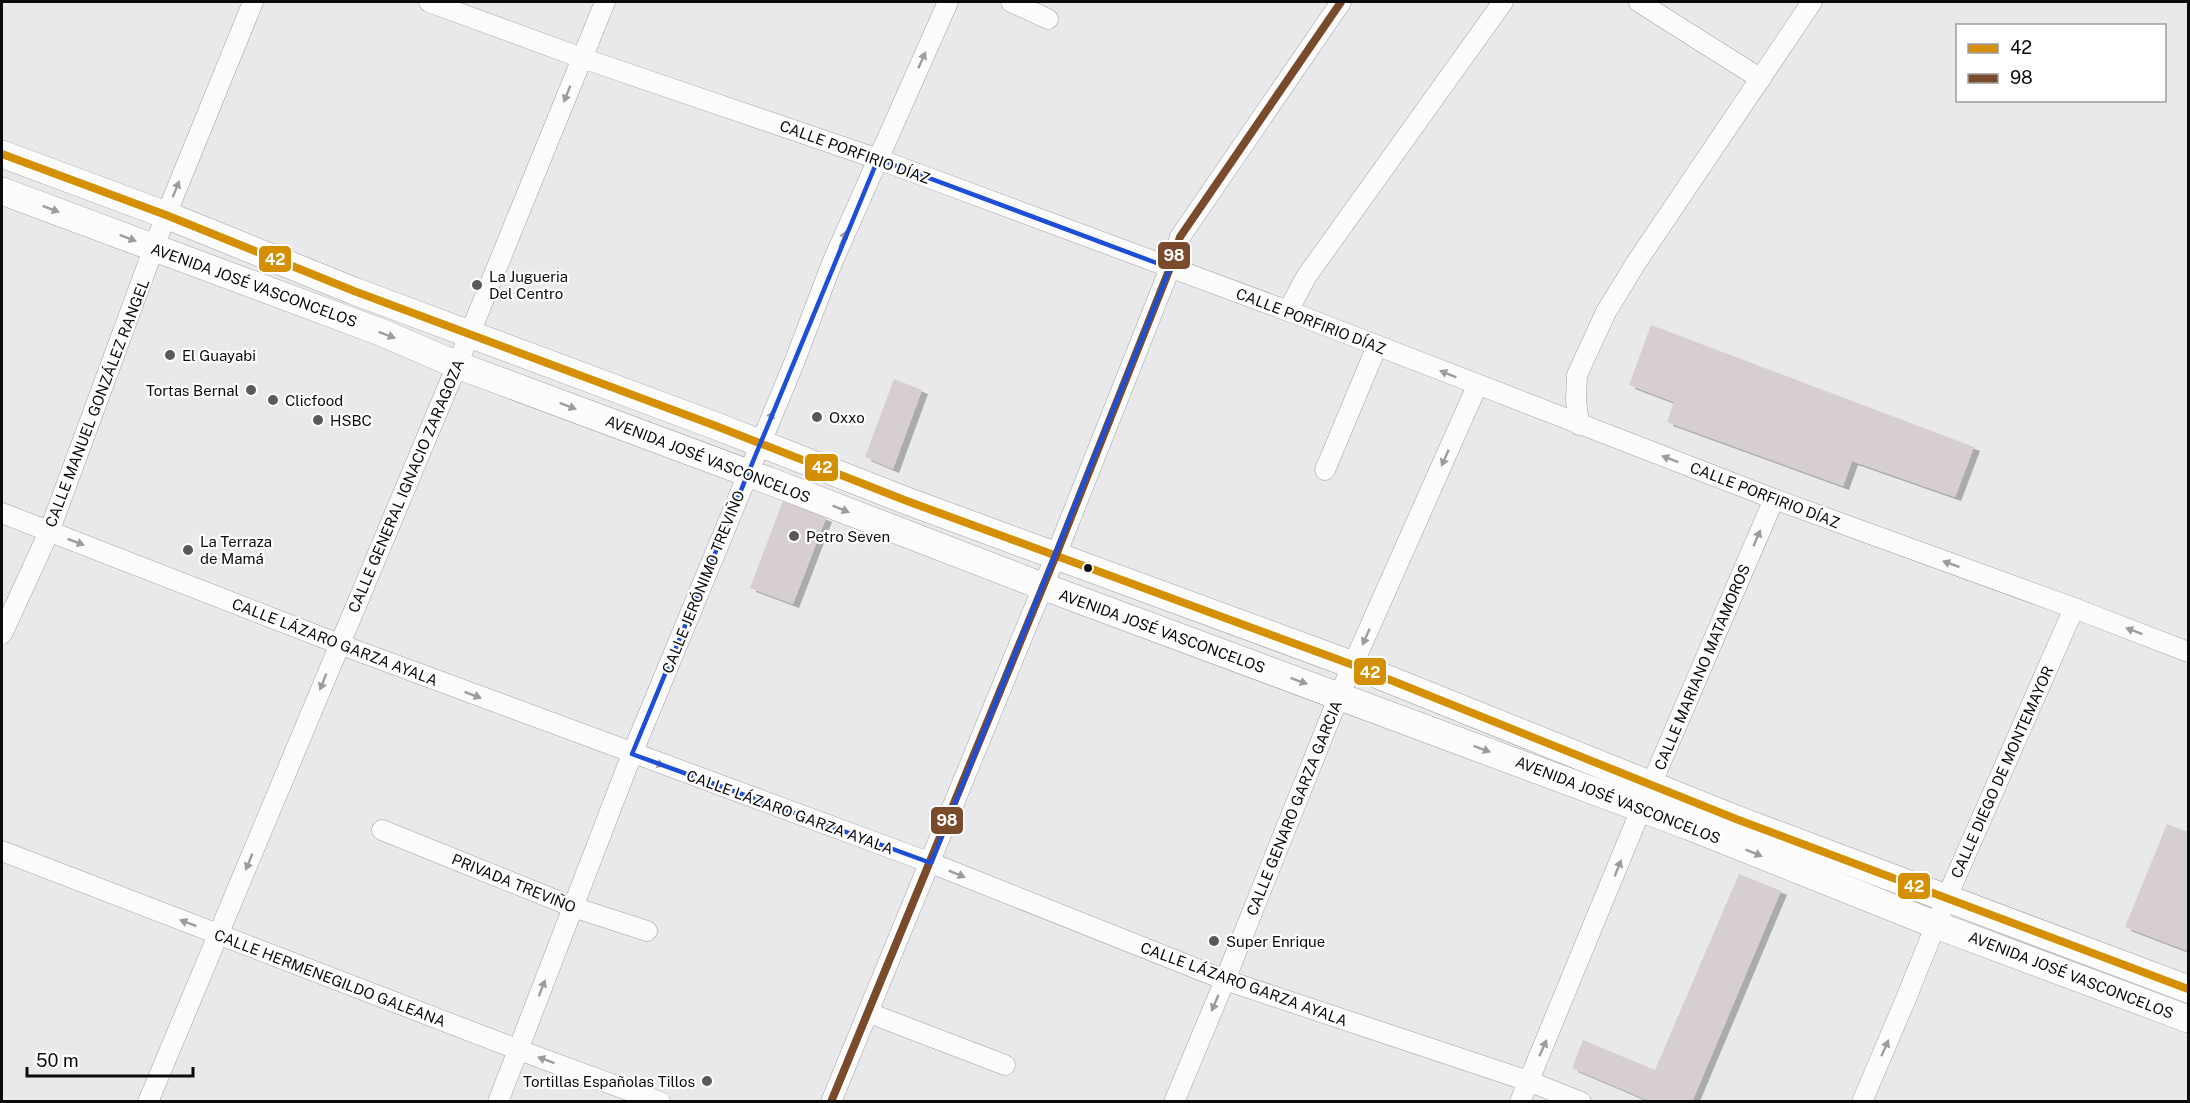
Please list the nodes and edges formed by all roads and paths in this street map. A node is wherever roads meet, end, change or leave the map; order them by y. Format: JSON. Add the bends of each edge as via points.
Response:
{"nodes":[{"id":1,"x":253,"y":2,"type":"edge"},
{"id":2,"x":429,"y":2,"type":"edge"},
{"id":3,"x":605,"y":2,"type":"edge"},
{"id":4,"x":948,"y":2,"type":"edge"},
{"id":5,"x":1011,"y":2,"type":"edge"},
{"id":6,"x":1341,"y":2,"type":"edge"},
{"id":7,"x":1503,"y":2,"type":"edge"},
{"id":8,"x":1639,"y":2,"type":"edge"},
{"id":9,"x":1812,"y":2,"type":"edge"},
{"id":10,"x":1048,"y":19,"type":"dead end"},
{"id":11,"x":582,"y":58,"type":"junction"},
{"id":12,"x":1761,"y":79,"type":"junction"},
{"id":13,"x":2,"y":154,"type":"edge"},
{"id":14,"x":878,"y":159,"type":"junction"},
{"id":15,"x":2,"y":191,"type":"edge"},
{"id":16,"x":166,"y":215,"type":"junction"},
{"id":17,"x":155,"y":248,"type":"junction"},
{"id":18,"x":1170,"y":268,"type":"junction"},
{"id":19,"x":1288,"y":311,"type":"junction"},
{"id":20,"x":470,"y":333,"type":"junction"},
{"id":21,"x":1377,"y":346,"type":"junction"},
{"id":22,"x":457,"y":365,"type":"junction"},
{"id":23,"x":1477,"y":386,"type":"junction"},
{"id":24,"x":1579,"y":424,"type":"junction"},
{"id":25,"x":760,"y":443,"type":"junction"},
{"id":26,"x":1325,"y":470,"type":"dead end"},
{"id":27,"x":747,"y":473,"type":"junction"},
{"id":28,"x":1774,"y":499,"type":"junction"},
{"id":29,"x":2,"y":513,"type":"edge"},
{"id":30,"x":49,"y":532,"type":"junction"},
{"id":31,"x":1056,"y":555,"type":"junction"},
{"id":32,"x":1042,"y":586,"type":"junction"},
{"id":33,"x":2074,"y":608,"type":"junction"},
{"id":34,"x":2,"y":634,"type":"edge"},
{"id":35,"x":339,"y":644,"type":"junction"},
{"id":36,"x":2188,"y":652,"type":"edge"},
{"id":37,"x":1353,"y":665,"type":"junction"},
{"id":38,"x":1339,"y":696,"type":"junction"},
{"id":39,"x":632,"y":754,"type":"junction"},
{"id":40,"x":1646,"y":797,"type":"junction"},
{"id":41,"x":382,"y":830,"type":"dead end"},
{"id":42,"x":2,"y":851,"type":"edge"},
{"id":43,"x":931,"y":863,"type":"junction"},
{"id":44,"x":1947,"y":897,"type":"junction"},
{"id":45,"x":573,"y":907,"type":"junction"},
{"id":46,"x":1936,"y":925,"type":"junction"},
{"id":47,"x":647,"y":931,"type":"dead end"},
{"id":48,"x":219,"y":936,"type":"junction"},
{"id":49,"x":1225,"y":980,"type":"junction"},
{"id":50,"x":2188,"y":989,"type":"edge"},
{"id":51,"x":869,"y":1013,"type":"junction"},
{"id":52,"x":2188,"y":1019,"type":"edge"},
{"id":53,"x":519,"y":1050,"type":"junction"},
{"id":54,"x":1005,"y":1065,"type":"dead end"},
{"id":55,"x":1528,"y":1081,"type":"junction"},
{"id":56,"x":631,"y":1096,"type":"edge"},
{"id":57,"x":148,"y":1101,"type":"edge"},
{"id":58,"x":498,"y":1101,"type":"edge"},
{"id":59,"x":660,"y":1101,"type":"edge"},
{"id":60,"x":831,"y":1101,"type":"edge"},
{"id":61,"x":1174,"y":1101,"type":"edge"},
{"id":62,"x":1520,"y":1101,"type":"edge"},
{"id":63,"x":1581,"y":1101,"type":"edge"},
{"id":64,"x":1862,"y":1101,"type":"edge"}],
"edges":[{"from":16,"to":1,"type":"street","name":"CALLE MANUEL GONZÁLEZ RANGEL","one_way":true},
{"from":2,"to":11,"type":"street","name":"CALLE PORFIRIO DÍAZ"},
{"from":3,"to":11,"type":"street","name":"CALLE GENERAL IGNACIO ZARAGOZA"},
{"from":14,"to":4,"type":"street","name":"CALLE JERÓNIMO TREVIÑO","one_way":true},
{"from":5,"to":10,"type":"street"},
{"from":6,"to":18,"type":"street","via":[[1180,237]]},
{"from":7,"to":19,"type":"street","via":[[1306,277]]},
{"from":8,"to":12,"type":"street"},
{"from":9,"to":12,"type":"street"},
{"from":11,"to":14,"type":"street","name":"CALLE PORFIRIO DÍAZ"},
{"from":11,"to":20,"type":"street","name":"CALLE GENERAL IGNACIO ZARAGOZA","one_way":true},
{"from":12,"to":24,"type":"street","via":[[1606,312],[1577,375]]},
{"from":13,"to":16,"type":"main road","name":"AVENIDA JOSÉ VASCONCELOS"},
{"from":14,"to":18,"type":"street","name":"CALLE PORFIRIO DÍAZ"},
{"from":25,"to":14,"type":"street","name":"CALLE JERÓNIMO TREVIÑO","one_way":true},
{"from":15,"to":17,"type":"main road","name":"AVENIDA JOSÉ VASCONCELOS","one_way":true},
{"from":16,"to":17,"type":"street","name":"CALLE MANUEL GONZÁLEZ RANGEL"},
{"from":16,"to":20,"type":"main road","name":"AVENIDA JOSÉ VASCONCELOS"},
{"from":17,"to":22,"type":"main road","name":"AVENIDA JOSÉ VASCONCELOS","one_way":true,"via":[[383,333]]},
{"from":17,"to":30,"type":"street","name":"CALLE MANUEL GONZÁLEZ RANGEL"},
{"from":18,"to":19,"type":"street","name":"CALLE PORFIRIO DÍAZ"},
{"from":18,"to":31,"type":"street"},
{"from":19,"to":21,"type":"street","name":"CALLE PORFIRIO DÍAZ"},
{"from":20,"to":22,"type":"street","name":"CALLE GENERAL IGNACIO ZARAGOZA"},
{"from":20,"to":25,"type":"main road","name":"AVENIDA JOSÉ VASCONCELOS"},
{"from":23,"to":21,"type":"street","name":"CALLE PORFIRIO DÍAZ","one_way":true},
{"from":21,"to":26,"type":"street"},
{"from":22,"to":27,"type":"main road","name":"AVENIDA JOSÉ VASCONCELOS","one_way":true},
{"from":22,"to":35,"type":"street","name":"CALLE GENERAL IGNACIO ZARAGOZA"},
{"from":23,"to":24,"type":"street","name":"CALLE PORFIRIO DÍAZ"},
{"from":23,"to":37,"type":"street","name":"CALLE GENARO GARZA GARCIA","one_way":true},
{"from":28,"to":24,"type":"street","name":"CALLE PORFIRIO DÍAZ","one_way":true},
{"from":25,"to":27,"type":"street","name":"CALLE JERÓNIMO TREVIÑO"},
{"from":25,"to":31,"type":"main road","name":"AVENIDA JOSÉ VASCONCELOS"},
{"from":27,"to":32,"type":"main road","name":"AVENIDA JOSÉ VASCONCELOS","one_way":true},
{"from":27,"to":39,"type":"street","name":"CALLE JERÓNIMO TREVIÑO"},
{"from":33,"to":28,"type":"street","name":"CALLE PORFIRIO DÍAZ","one_way":true},
{"from":40,"to":28,"type":"street","name":"CALLE MARIANO MATAMOROS","one_way":true},
{"from":29,"to":30,"type":"street","name":"CALLE LÁZARO GARZA AYALA"},
{"from":30,"to":34,"type":"street","name":"CALLE MANUEL GONZÁLEZ RANGEL"},
{"from":30,"to":35,"type":"street","name":"CALLE LÁZARO GARZA AYALA","one_way":true},
{"from":31,"to":32,"type":"street"},
{"from":31,"to":37,"type":"main road","name":"AVENIDA JOSÉ VASCONCELOS"},
{"from":32,"to":38,"type":"main road","name":"AVENIDA JOSÉ VASCONCELOS","one_way":true},
{"from":32,"to":43,"type":"street"},
{"from":36,"to":33,"type":"street","name":"CALLE PORFIRIO DÍAZ","one_way":true},
{"from":33,"to":44,"type":"street","name":"CALLE DIEGO DE MONTEMAYOR"},
{"from":35,"to":39,"type":"street","name":"CALLE LÁZARO GARZA AYALA","one_way":true},
{"from":35,"to":48,"type":"street","name":"CALLE GENERAL IGNACIO ZARAGOZA","one_way":true},
{"from":37,"to":38,"type":"street","name":"CALLE GENARO GARZA GARCIA"},
{"from":37,"to":40,"type":"main road","name":"AVENIDA JOSÉ VASCONCELOS"},
{"from":38,"to":40,"type":"main road","name":"AVENIDA JOSÉ VASCONCELOS","one_way":true},
{"from":38,"to":49,"type":"street","name":"CALLE GENARO GARZA GARCIA"},
{"from":39,"to":43,"type":"street","name":"CALLE LÁZARO GARZA AYALA","one_way":true},
{"from":39,"to":45,"type":"street","name":"CALLE JERÓNIMO TREVIÑO"},
{"from":40,"to":44,"type":"main road","name":"AVENIDA JOSÉ VASCONCELOS"},
{"from":40,"to":46,"type":"main road","name":"AVENIDA JOSÉ VASCONCELOS","one_way":true},
{"from":55,"to":40,"type":"street","name":"CALLE MARIANO MATAMOROS","one_way":true},
{"from":41,"to":45,"type":"street","name":"PRIVADA TREVIÑO"},
{"from":48,"to":42,"type":"street","name":"CALLE HERMENEGILDO GALEANA","one_way":true},
{"from":43,"to":49,"type":"street","name":"CALLE LÁZARO GARZA AYALA","one_way":true},
{"from":43,"to":51,"type":"street"},
{"from":44,"to":46,"type":"street","name":"CALLE DIEGO DE MONTEMAYOR"},
{"from":44,"to":50,"type":"main road","name":"AVENIDA JOSÉ VASCONCELOS"},
{"from":45,"to":47,"type":"street","name":"PRIVADA TREVIÑO"},
{"from":53,"to":45,"type":"street","name":"CALLE JERÓNIMO TREVIÑO","one_way":true},
{"from":46,"to":52,"type":"main road","name":"AVENIDA JOSÉ VASCONCELOS"},
{"from":64,"to":46,"type":"street","name":"CALLE DIEGO DE MONTEMAYOR","one_way":true},
{"from":48,"to":53,"type":"street","name":"CALLE HERMENEGILDO GALEANA"},
{"from":48,"to":57,"type":"street","name":"CALLE GENERAL IGNACIO ZARAGOZA"},
{"from":49,"to":55,"type":"street","name":"CALLE LÁZARO GARZA AYALA"},
{"from":49,"to":61,"type":"street","name":"CALLE GENARO GARZA GARCIA","one_way":true},
{"from":51,"to":54,"type":"street"},
{"from":51,"to":60,"type":"street"},
{"from":56,"to":53,"type":"street","name":"CALLE HERMENEGILDO GALEANA","one_way":true},
{"from":53,"to":58,"type":"street","name":"CALLE JERÓNIMO TREVIÑO"},
{"from":55,"to":62,"type":"street","name":"CALLE MARIANO MATAMOROS"},
{"from":55,"to":63,"type":"street","name":"CALLE LÁZARO GARZA AYALA"},
{"from":56,"to":59,"type":"street","name":"CALLE HERMENEGILDO GALEANA"}]}
